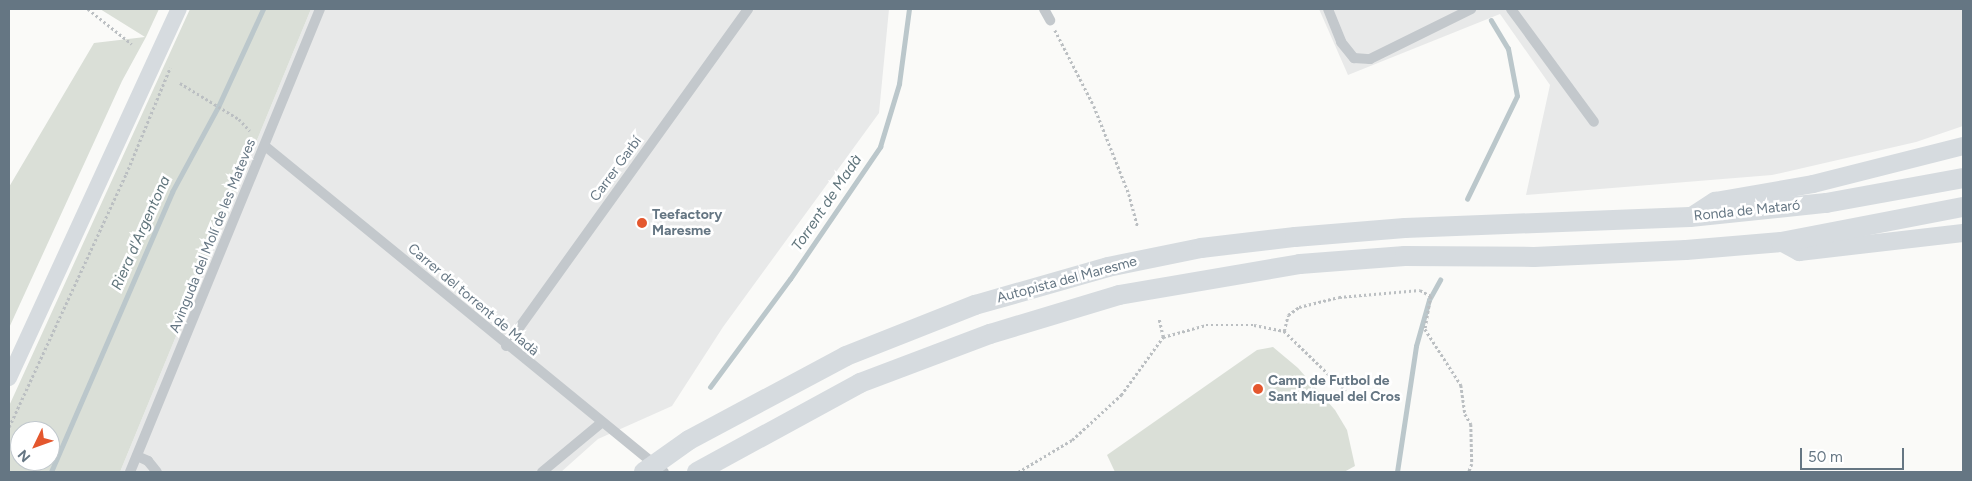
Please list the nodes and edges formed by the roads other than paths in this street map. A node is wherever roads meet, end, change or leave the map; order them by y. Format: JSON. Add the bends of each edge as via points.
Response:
{"nodes":[{"id":1,"x":171,"y":9,"type":"edge"},
{"id":2,"x":179,"y":9,"type":"edge"},
{"id":3,"x":320,"y":9,"type":"edge"},
{"id":4,"x":748,"y":9,"type":"edge"},
{"id":5,"x":1044,"y":9,"type":"edge"},
{"id":6,"x":1328,"y":9,"type":"edge"},
{"id":7,"x":1471,"y":9,"type":"edge"},
{"id":8,"x":1511,"y":9,"type":"edge"},
{"id":9,"x":1050,"y":20,"type":"road end"},
{"id":10,"x":1594,"y":122,"type":"dead end"},
{"id":11,"x":265,"y":146,"type":"junction"},
{"id":12,"x":1963,"y":146,"type":"edge"},
{"id":13,"x":1963,"y":178,"type":"edge"},
{"id":14,"x":1963,"y":207,"type":"edge"},
{"id":15,"x":1690,"y":217,"type":"junction"},
{"id":16,"x":1529,"y":224,"type":"joint"},
{"id":17,"x":1963,"y":233,"type":"edge"},
{"id":18,"x":1781,"y":242,"type":"junction"},
{"id":19,"x":506,"y":346,"type":"junction"},
{"id":20,"x":9,"y":363,"type":"edge"},
{"id":21,"x":9,"y":378,"type":"edge"},
{"id":22,"x":601,"y":423,"type":"junction"},
{"id":23,"x":137,"y":456,"type":"junction"},
{"id":24,"x":702,"y":469,"type":"edge"},
{"id":25,"x":130,"y":472,"type":"edge"},
{"id":26,"x":157,"y":472,"type":"edge"},
{"id":27,"x":542,"y":472,"type":"edge"},
{"id":28,"x":644,"y":472,"type":"edge"},
{"id":29,"x":664,"y":472,"type":"edge"}],
"edges":[{"from":1,"to":20,"type":"main road"},
{"from":2,"to":21,"type":"main road"},
{"from":3,"to":11,"type":"street","name":"Avinguda del Molí de les Mateves"},
{"from":4,"to":19,"type":"street","name":"Carrer Garbí"},
{"from":5,"to":9,"type":"street"},
{"from":6,"to":7,"type":"street","via":[[1341,42],[1354,58],[1370,59]]},
{"from":8,"to":10,"type":"street"},
{"from":11,"to":19,"type":"street","name":"Carrer del torrent de Madà"},
{"from":11,"to":23,"type":"street","name":"Avinguda del Molí de les Mateves"},
{"from":12,"to":15,"type":"highway","via":[[1813,184],[1715,201]]},
{"from":13,"to":15,"type":"highway","name":"Ronda de Mataró","via":[[1826,203]]},
{"from":14,"to":18,"type":"highway"},
{"from":15,"to":16,"type":"highway","name":"Ronda de Mataró"},
{"from":16,"to":28,"type":"highway","name":"Autopista del Maresme","via":[[1295,236],[1201,248],[1108,267],[975,305],[846,356],[689,440]]},
{"from":17,"to":18,"type":"highway","via":[[1799,252]]},
{"from":18,"to":24,"type":"highway","name":"Autopista del Maresme","via":[[1534,257],[1405,256],[1309,264],[1119,295],[990,334],[860,383]]},
{"from":19,"to":22,"type":"street","name":"Carrer del torrent de Madà"},
{"from":22,"to":27,"type":"street"},
{"from":22,"to":29,"type":"street","name":"Carrer del torrent de Madà"},
{"from":23,"to":25,"type":"street","name":"Avinguda del Molí de les Mateves"},
{"from":23,"to":26,"type":"street","via":[[148,460]]}]}
